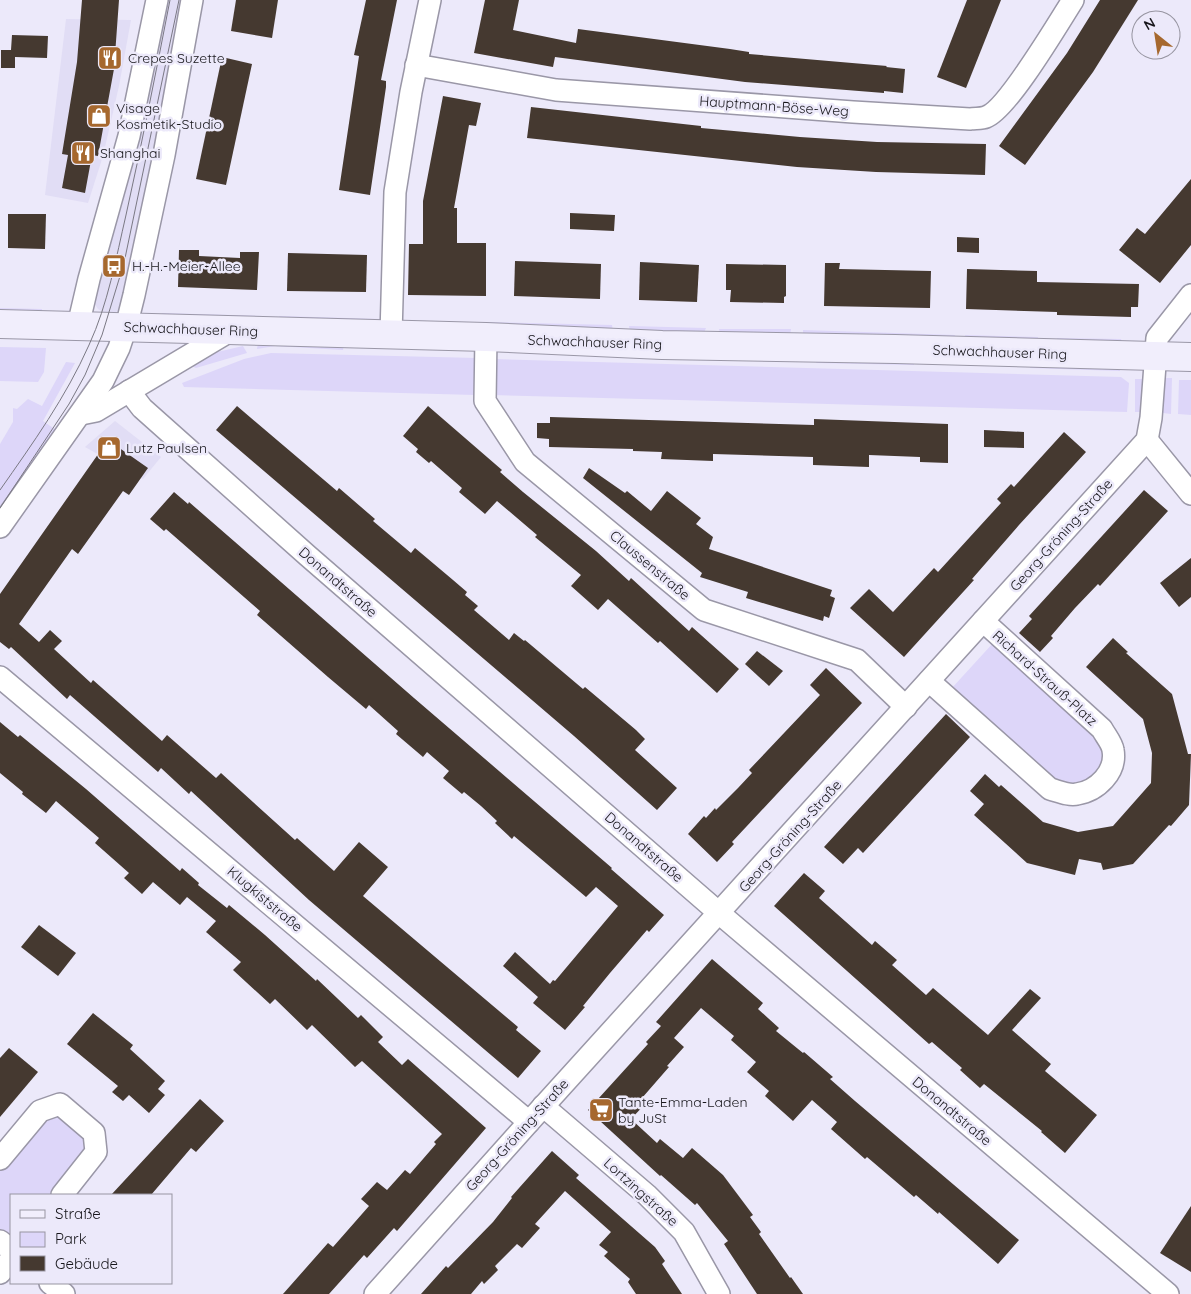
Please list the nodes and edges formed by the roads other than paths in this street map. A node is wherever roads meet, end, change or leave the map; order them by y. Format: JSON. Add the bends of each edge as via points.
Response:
{"nodes":[{"id":1,"x":157,"y":0,"type":"edge"},
{"id":2,"x":192,"y":0,"type":"edge"},
{"id":3,"x":430,"y":0,"type":"edge"},
{"id":4,"x":1073,"y":0,"type":"edge"},
{"id":5,"x":416,"y":65,"type":"junction"},
{"id":6,"x":1191,"y":295,"type":"edge"},
{"id":7,"x":0,"y":324,"type":"edge"},
{"id":8,"x":78,"y":326,"type":"junction"},
{"id":9,"x":126,"y":327,"type":"junction"},
{"id":10,"x":230,"y":331,"type":"junction"},
{"id":11,"x":392,"y":335,"type":"junction"},
{"id":12,"x":486,"y":337,"type":"junction"},
{"id":13,"x":1154,"y":356,"type":"junction"},
{"id":14,"x":1191,"y":357,"type":"edge"},
{"id":15,"x":128,"y":391,"type":"junction"},
{"id":16,"x":81,"y":414,"type":"junction"},
{"id":17,"x":1147,"y":440,"type":"junction"},
{"id":18,"x":1191,"y":494,"type":"edge"},
{"id":19,"x":0,"y":527,"type":"edge"},
{"id":20,"x":983,"y":621,"type":"junction"},
{"id":21,"x":0,"y":677,"type":"edge"},
{"id":22,"x":929,"y":681,"type":"junction"},
{"id":23,"x":906,"y":707,"type":"junction"},
{"id":24,"x":720,"y":913,"type":"junction"},
{"id":25,"x":536,"y":1114,"type":"junction"},
{"id":26,"x":0,"y":1159,"type":"edge"},
{"id":27,"x":63,"y":1194,"type":"edge"},
{"id":28,"x":0,"y":1241,"type":"edge"},
{"id":29,"x":10,"y":1249,"type":"edge"},
{"id":30,"x":10,"y":1260,"type":"edge"},
{"id":31,"x":0,"y":1273,"type":"edge"},
{"id":32,"x":51,"y":1284,"type":"edge"},
{"id":33,"x":64,"y":1294,"type":"edge"},
{"id":34,"x":375,"y":1294,"type":"edge"},
{"id":35,"x":719,"y":1294,"type":"edge"},
{"id":36,"x":1168,"y":1294,"type":"edge"}],
"edges":[{"from":1,"to":8,"type":"street","via":[[129,136]]},
{"from":2,"to":9,"type":"street","via":[[164,155]]},
{"from":3,"to":5,"type":"street"},
{"from":4,"to":5,"type":"street","name":"Hauptmann-Böse-Weg","via":[[1001,106],[986,117],[970,119],[556,90]]},
{"from":5,"to":11,"type":"street","via":[[395,192]]},
{"from":6,"to":13,"type":"street","via":[[1157,338]]},
{"from":7,"to":8,"type":"main road","name":"Schwachhauser Ring"},
{"from":8,"to":9,"type":"main road","name":"Schwachhauser Ring"},
{"from":9,"to":10,"type":"main road","name":"Schwachhauser Ring"},
{"from":9,"to":16,"type":"street","via":[[110,366]]},
{"from":10,"to":11,"type":"main road","name":"Schwachhauser Ring"},
{"from":10,"to":15,"type":"street"},
{"from":11,"to":12,"type":"main road","name":"Schwachhauser Ring"},
{"from":12,"to":13,"type":"main road","name":"Schwachhauser Ring","via":[[662,345]]},
{"from":12,"to":23,"type":"street","name":"Claussenstraße","via":[[485,401],[525,462],[704,610],[856,660]]},
{"from":13,"to":14,"type":"main road","name":"Schwachhauser Ring"},
{"from":13,"to":17,"type":"street","via":[[1152,418]]},
{"from":15,"to":16,"type":"street","via":[[96,411]]},
{"from":15,"to":24,"type":"street","name":"Donandtstraße","via":[[142,408],[301,550]]},
{"from":16,"to":19,"type":"street"},
{"from":17,"to":18,"type":"street"},
{"from":17,"to":20,"type":"street","name":"Georg-Gröning-Straße"},
{"from":20,"to":22,"type":"street","name":"Georg-Gröning-Straße"},
{"from":20,"to":22,"type":"street","name":"Richard-Strauß-Platz","via":[[1102,729],[1113,749],[1113,762],[1107,778],[1093,789],[1076,795],[1050,789]]},
{"from":21,"to":25,"type":"street","name":"Klugkiststraße"},
{"from":22,"to":23,"type":"street","name":"Georg-Gröning-Straße"},
{"from":23,"to":24,"type":"street","name":"Georg-Gröning-Straße"},
{"from":24,"to":25,"type":"street","name":"Georg-Gröning-Straße"},
{"from":24,"to":36,"type":"street","name":"Donandtstraße"},
{"from":25,"to":34,"type":"street","name":"Georg-Gröning-Straße"},
{"from":25,"to":35,"type":"street","name":"Lortzingstraße","via":[[647,1195],[684,1232]]},
{"from":26,"to":27,"type":"street","via":[[40,1111],[60,1104],[94,1133],[96,1152]]},
{"from":28,"to":29,"type":"street"},
{"from":30,"to":31,"type":"street"},
{"from":32,"to":33,"type":"street"}]}
